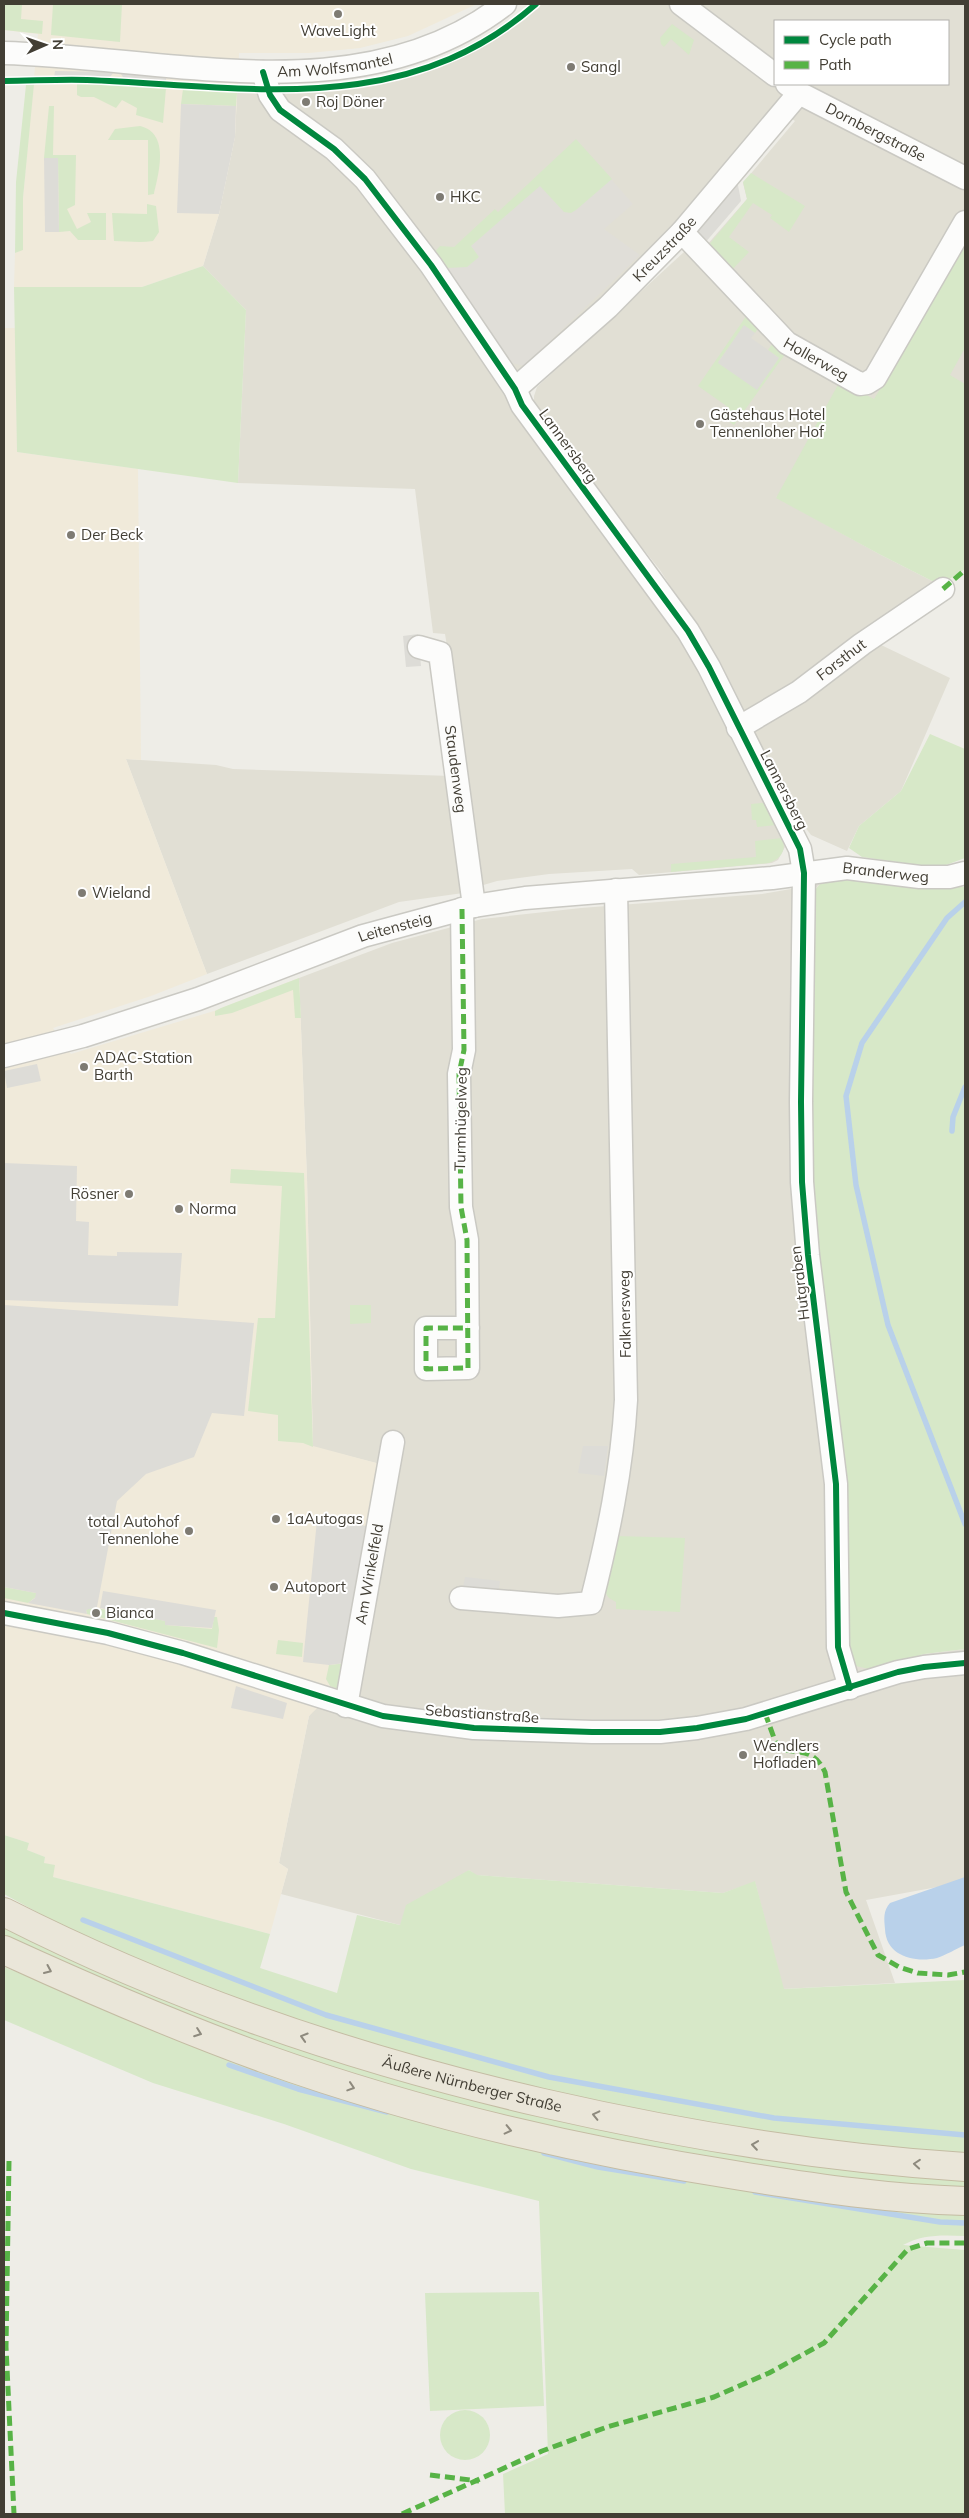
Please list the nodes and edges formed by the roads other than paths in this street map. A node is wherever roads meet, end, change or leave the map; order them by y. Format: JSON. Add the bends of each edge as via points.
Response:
{"nodes":[{"id":1,"x":505,"y":4,"type":"edge"},
{"id":2,"x":681,"y":4,"type":"edge"},
{"id":3,"x":4,"y":53,"type":"edge"},
{"id":4,"x":263,"y":72,"type":"junction"},
{"id":5,"x":774,"y":74,"type":"edge"},
{"id":6,"x":793,"y":88,"type":"edge"},
{"id":7,"x":965,"y":178,"type":"edge"},
{"id":8,"x":965,"y":222,"type":"edge"},
{"id":9,"x":682,"y":232,"type":"junction"},
{"id":10,"x":515,"y":389,"type":"junction"},
{"id":11,"x":943,"y":589,"type":"dead end"},
{"id":12,"x":419,"y":647,"type":"dead end"},
{"id":13,"x":738,"y":728,"type":"junction"},
{"id":14,"x":804,"y":873,"type":"junction"},
{"id":15,"x":965,"y":873,"type":"edge"},
{"id":16,"x":616,"y":890,"type":"junction"},
{"id":17,"x":468,"y":907,"type":"junction"},
{"id":18,"x":4,"y":1056,"type":"edge"},
{"id":19,"x":468,"y":1328,"type":"dead end"},
{"id":20,"x":393,"y":1442,"type":"dead end"},
{"id":21,"x":461,"y":1598,"type":"dead end"},
{"id":22,"x":4,"y":1613,"type":"edge"},
{"id":23,"x":965,"y":1663,"type":"edge"},
{"id":24,"x":850,"y":1688,"type":"junction"},
{"id":25,"x":346,"y":1706,"type":"junction"},
{"id":26,"x":4,"y":1912,"type":"edge"},
{"id":27,"x":4,"y":1950,"type":"edge"},
{"id":28,"x":965,"y":2166,"type":"edge"},
{"id":29,"x":965,"y":2201,"type":"edge"}],
"edges":[{"from":1,"to":4,"type":"street","name":"Am Wolfsmantel","via":[[470,27],[426,49],[367,64]]},
{"from":2,"to":5,"type":"street"},
{"from":3,"to":4,"type":"street","name":"Am Wolfsmantel"},
{"from":4,"to":10,"type":"street","name":"Lannersberg","via":[[270,95],[280,110],[334,149],[364,179],[431,265]]},
{"from":6,"to":7,"type":"street","name":"Dornbergstraße"},
{"from":6,"to":9,"type":"street","name":"Kreuzstraße"},
{"from":8,"to":9,"type":"street","name":"Hollerweg","via":[[875,378],[860,384],[787,343]]},
{"from":9,"to":10,"type":"street","name":"Kreuzstraße","via":[[608,307]]},
{"from":10,"to":13,"type":"street","name":"Lannersberg","via":[[522,405],[688,631]]},
{"from":11,"to":13,"type":"street","name":"Forsthut","via":[[862,644],[800,692]]},
{"from":12,"to":17,"type":"street","name":"Staudenweg","via":[[440,653]]},
{"from":13,"to":14,"type":"street","name":"Lannersberg","via":[[795,839]]},
{"from":14,"to":15,"type":"street","name":"Branderweg","via":[[847,868],[935,878]]},
{"from":14,"to":16,"type":"street","name":"Leitensteig"},
{"from":14,"to":24,"type":"street","name":"Hutgraben","via":[[802,1182],[835,1475],[838,1647]]},
{"from":16,"to":17,"type":"street","name":"Leitensteig"},
{"from":16,"to":21,"type":"street","name":"Falknersweg","via":[[626,1400],[620,1467],[610,1524],[590,1604],[558,1606]]},
{"from":17,"to":18,"type":"street","name":"Leitensteig","via":[[363,936],[198,999],[82,1036]]},
{"from":17,"to":19,"type":"street","name":"Turmhügelweg","via":[[464,1050],[459,1074],[461,1207],[467,1240]]},
{"from":20,"to":25,"type":"street","name":"Am Winkelfeld"},
{"from":22,"to":25,"type":"street","name":"Sebastianstraße","via":[[108,1633],[257,1675]]},
{"from":23,"to":24,"type":"street","name":"Sebastianstraße","via":[[898,1672]]},
{"from":24,"to":25,"type":"street","name":"Sebastianstraße","via":[[738,1720],[660,1732],[474,1728],[383,1716]]},
{"from":28,"to":26,"type":"highway","name":"Äußere Nürnberger Straße","one_way":true,"via":[[812,2154],[729,2142],[644,2126],[446,2080],[291,2033],[217,2006],[113,1964]]},
{"from":27,"to":29,"type":"highway","one_way":true,"via":[[101,1994],[263,2058],[456,2117],[690,2168],[850,2191]]}]}
